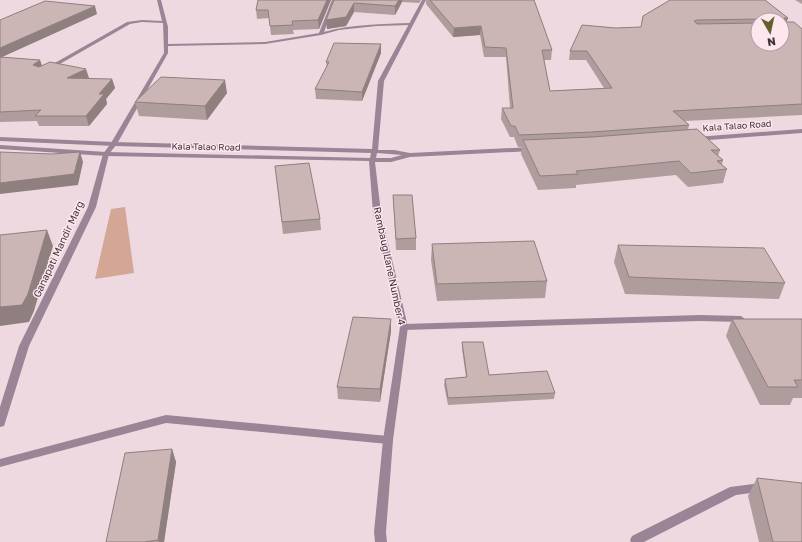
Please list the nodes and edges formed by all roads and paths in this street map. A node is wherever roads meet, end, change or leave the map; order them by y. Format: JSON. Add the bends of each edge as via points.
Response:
{"nodes":[{"id":1,"x":159,"y":0,"type":"edge"},
{"id":2,"x":334,"y":0,"type":"edge"},
{"id":3,"x":424,"y":0,"type":"edge"},
{"id":4,"x":165,"y":22,"type":"junction"},
{"id":5,"x":411,"y":24,"type":"junction"},
{"id":6,"x":321,"y":34,"type":"junction"},
{"id":7,"x":166,"y":45,"type":"junction"},
{"id":8,"x":46,"y":70,"type":"edge"},
{"id":9,"x":802,"y":131,"type":"edge"},
{"id":10,"x":0,"y":139,"type":"edge"},
{"id":11,"x":692,"y":139,"type":"edge"},
{"id":12,"x":114,"y":144,"type":"junction"},
{"id":13,"x":0,"y":147,"type":"edge"},
{"id":14,"x":543,"y":149,"type":"edge"},
{"id":15,"x":106,"y":154,"type":"junction"},
{"id":16,"x":374,"y":155,"type":"junction"},
{"id":17,"x":747,"y":319,"type":"edge"},
{"id":18,"x":404,"y":328,"type":"junction"},
{"id":19,"x":0,"y":423,"type":"edge"},
{"id":20,"x":388,"y":440,"type":"junction"},
{"id":21,"x":0,"y":463,"type":"edge"},
{"id":22,"x":776,"y":489,"type":"edge"},
{"id":23,"x":636,"y":540,"type":"dead end"},
{"id":24,"x":381,"y":542,"type":"edge"}],
"edges":[{"from":1,"to":4,"type":"street","name":"Ganapati Mandir Marg"},
{"from":2,"to":6,"type":"street"},
{"from":3,"to":5,"type":"street","name":"Rambaug Lane Number 4"},
{"from":4,"to":7,"type":"street","name":"Ganapati Mandir Marg"},
{"from":4,"to":8,"type":"street","via":[[135,21],[121,26]]},
{"from":5,"to":6,"type":"street","via":[[354,27]]},
{"from":5,"to":16,"type":"street","name":"Rambaug Lane Number 4","via":[[381,80]]},
{"from":6,"to":7,"type":"street","via":[[265,42]]},
{"from":7,"to":12,"type":"street","name":"Ganapati Mandir Marg","via":[[166,53]]},
{"from":9,"to":11,"type":"street","name":"Kala Talao Road"},
{"from":10,"to":12,"type":"street","name":"Kala Talao Road"},
{"from":12,"to":15,"type":"street","name":"Ganapati Mandir Marg"},
{"from":12,"to":16,"type":"street","name":"Kala Talao Road"},
{"from":13,"to":15,"type":"street","name":"Kala Talao Road"},
{"from":14,"to":16,"type":"street","name":"Kala Talao Road","via":[[410,155],[391,160]]},
{"from":15,"to":16,"type":"street","name":"Kala Talao Road"},
{"from":15,"to":19,"type":"street","name":"Ganapati Mandir Marg","via":[[92,207],[24,346]]},
{"from":16,"to":18,"type":"street","name":"Rambaug Lane Number 4","via":[[377,213]]},
{"from":17,"to":18,"type":"street","via":[[700,318]]},
{"from":18,"to":20,"type":"street","name":"Rambaug Lane Number 4"},
{"from":20,"to":21,"type":"street","via":[[166,419]]},
{"from":20,"to":24,"type":"street","name":"Rambaug Lane Number 4"},
{"from":22,"to":23,"type":"street","via":[[734,490]]}]}
